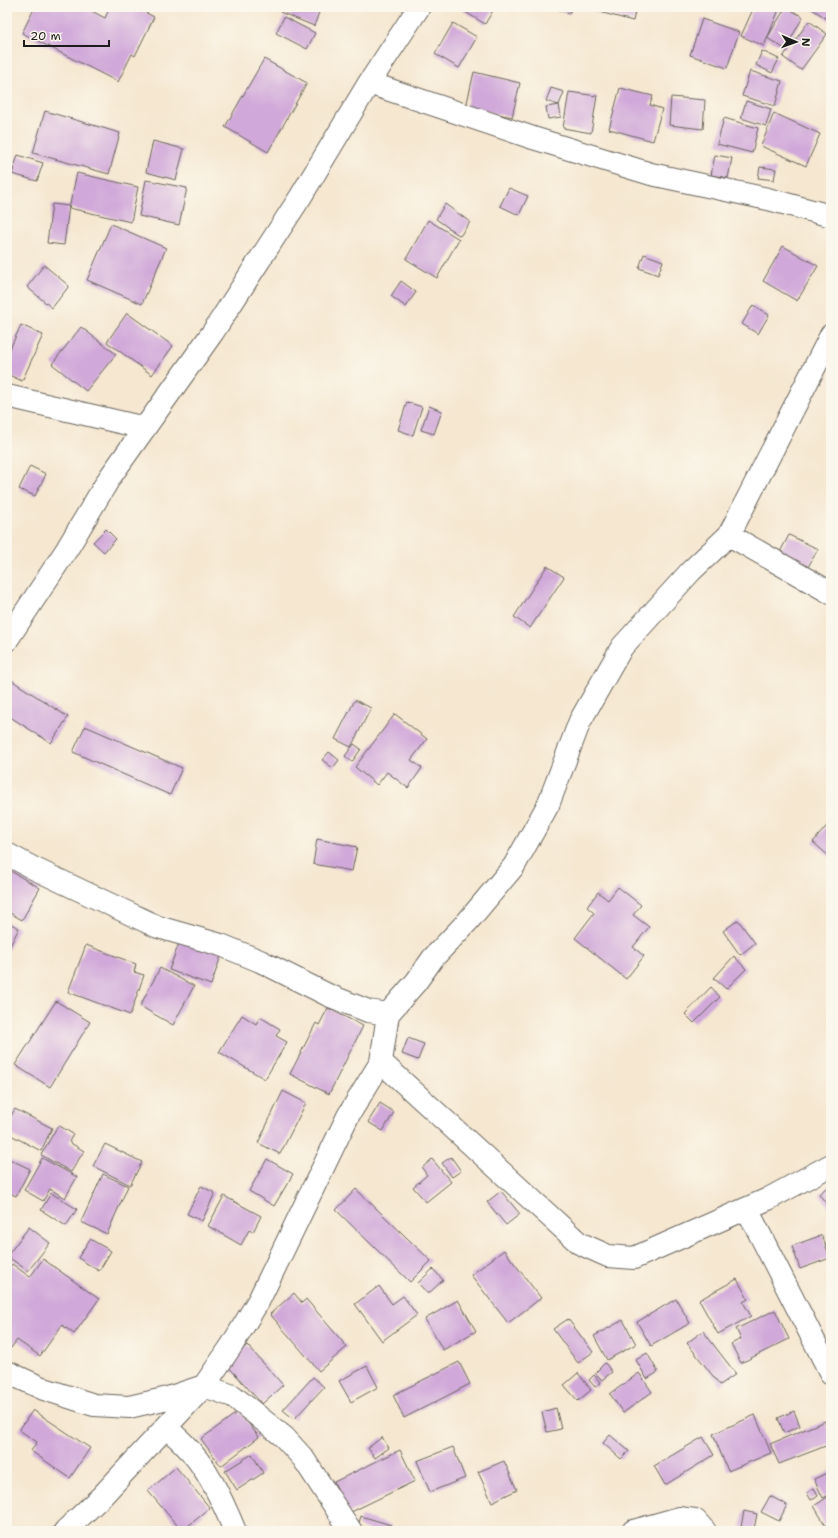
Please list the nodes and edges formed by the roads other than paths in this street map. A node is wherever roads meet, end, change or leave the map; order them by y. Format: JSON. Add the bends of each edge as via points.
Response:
{"nodes":[{"id":1,"x":419,"y":7,"type":"edge"},
{"id":2,"x":369,"y":83,"type":"junction"},
{"id":3,"x":831,"y":216,"type":"edge"},
{"id":4,"x":831,"y":335,"type":"edge"},
{"id":5,"x":7,"y":396,"type":"edge"},
{"id":6,"x":145,"y":428,"type":"junction"},
{"id":7,"x":729,"y":535,"type":"junction"},
{"id":8,"x":831,"y":593,"type":"edge"},
{"id":9,"x":7,"y":640,"type":"edge"},
{"id":10,"x":7,"y":854,"type":"edge"},
{"id":11,"x":388,"y":1014,"type":"junction"},
{"id":12,"x":381,"y":1062,"type":"junction"},
{"id":13,"x":831,"y":1165,"type":"edge"},
{"id":14,"x":747,"y":1209,"type":"junction"},
{"id":15,"x":7,"y":1372,"type":"edge"},
{"id":16,"x":831,"y":1374,"type":"edge"},
{"id":17,"x":204,"y":1386,"type":"junction"},
{"id":18,"x":166,"y":1428,"type":"junction"},
{"id":19,"x":65,"y":1531,"type":"edge"},
{"id":20,"x":235,"y":1531,"type":"edge"},
{"id":21,"x":351,"y":1531,"type":"edge"},
{"id":22,"x":633,"y":1531,"type":"edge"},
{"id":23,"x":705,"y":1531,"type":"edge"}],
"edges":[{"from":1,"to":2,"type":"street"},
{"from":2,"to":3,"type":"street","via":[[651,174],[768,199]]},
{"from":2,"to":6,"type":"street","via":[[301,196],[213,332]]},
{"from":4,"to":7,"type":"street"},
{"from":5,"to":6,"type":"street"},
{"from":6,"to":9,"type":"street","via":[[110,477],[67,549]]},
{"from":7,"to":8,"type":"street"},
{"from":7,"to":11,"type":"street","via":[[691,571],[622,647],[580,721],[548,805],[514,866],[433,958]]},
{"from":10,"to":11,"type":"street","via":[[158,927],[221,945],[260,961],[328,995],[368,1011]]},
{"from":11,"to":12,"type":"street"},
{"from":12,"to":14,"type":"street","via":[[579,1243],[608,1256],[634,1258]]},
{"from":12,"to":17,"type":"street","via":[[348,1116],[259,1300]]},
{"from":13,"to":14,"type":"street"},
{"from":14,"to":16,"type":"street"},
{"from":15,"to":17,"type":"street","via":[[44,1389],[94,1405],[129,1407]]},
{"from":17,"to":18,"type":"street"},
{"from":17,"to":21,"type":"street","via":[[233,1396],[284,1437],[303,1458]]},
{"from":18,"to":19,"type":"street"},
{"from":18,"to":20,"type":"street","via":[[183,1442],[203,1469],[221,1498]]},
{"from":22,"to":23,"type":"street","via":[[679,1518],[695,1520]]}]}
